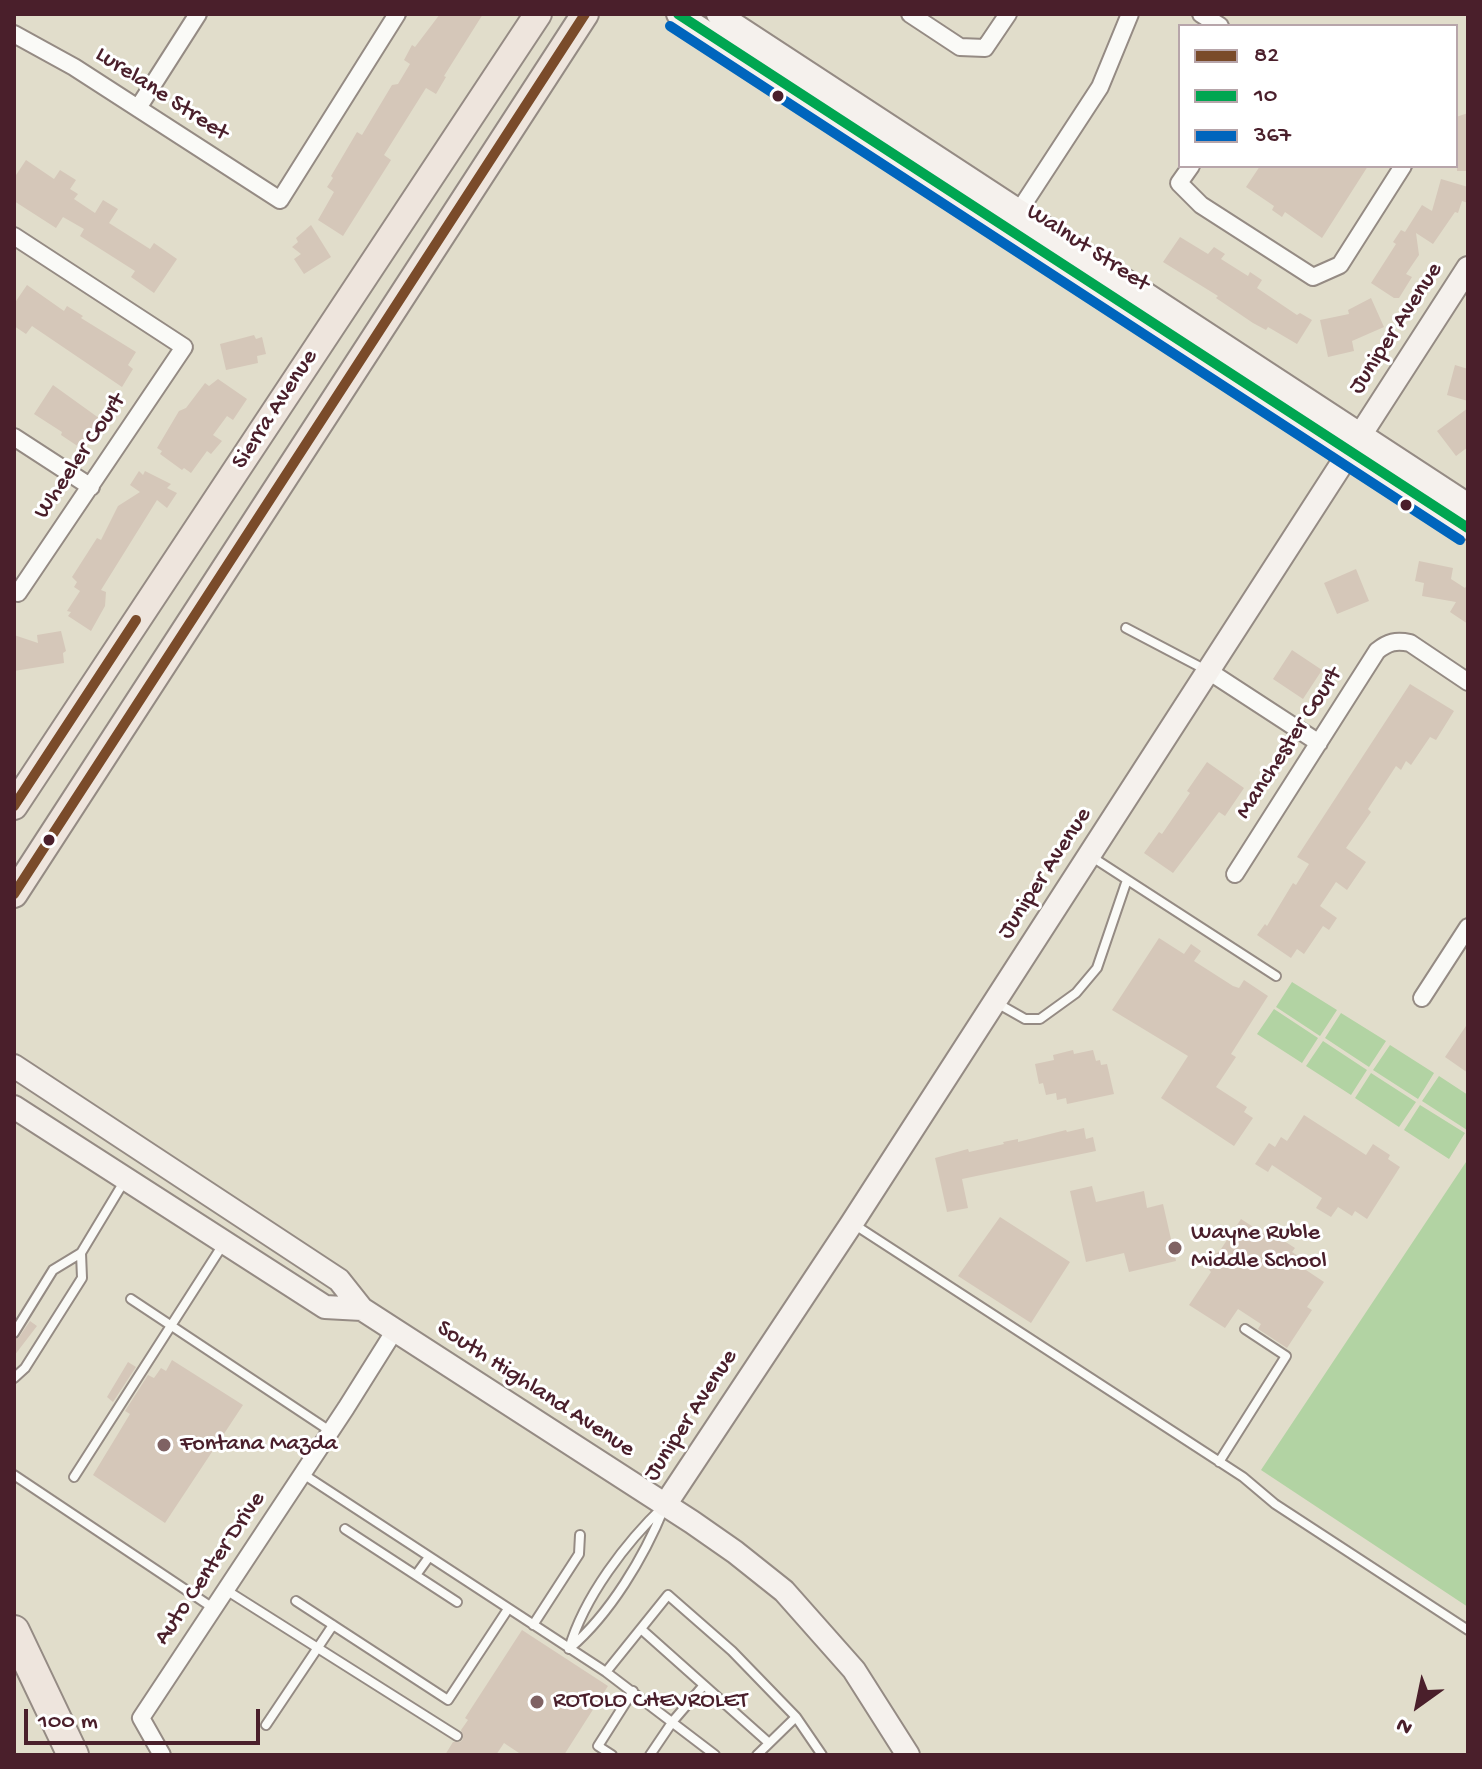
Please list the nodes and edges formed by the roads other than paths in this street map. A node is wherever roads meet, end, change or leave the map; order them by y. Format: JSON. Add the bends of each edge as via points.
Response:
{"nodes":[{"id":1,"x":198,"y":14,"type":"edge"},
{"id":2,"x":397,"y":14,"type":"edge"},
{"id":3,"x":538,"y":14,"type":"edge"},
{"id":4,"x":585,"y":14,"type":"edge"},
{"id":5,"x":678,"y":14,"type":"edge"},
{"id":6,"x":718,"y":14,"type":"edge"},
{"id":7,"x":910,"y":14,"type":"edge"},
{"id":8,"x":1008,"y":14,"type":"edge"},
{"id":9,"x":1130,"y":14,"type":"edge"},
{"id":10,"x":14,"y":34,"type":"edge"},
{"id":11,"x":138,"y":108,"type":"junction"},
{"id":12,"x":1190,"y":168,"type":"edge"},
{"id":13,"x":1402,"y":168,"type":"edge"},
{"id":14,"x":1019,"y":211,"type":"junction"},
{"id":15,"x":14,"y":236,"type":"edge"},
{"id":16,"x":1468,"y":268,"type":"edge"},
{"id":17,"x":14,"y":437,"type":"edge"},
{"id":18,"x":1354,"y":443,"type":"junction"},
{"id":19,"x":91,"y":487,"type":"junction"},
{"id":20,"x":1468,"y":505,"type":"edge"},
{"id":21,"x":1468,"y":528,"type":"edge"},
{"id":22,"x":18,"y":593,"type":"dead end"},
{"id":23,"x":1126,"y":628,"type":"dead end"},
{"id":24,"x":1207,"y":670,"type":"junction"},
{"id":25,"x":1468,"y":682,"type":"edge"},
{"id":26,"x":1319,"y":743,"type":"junction"},
{"id":27,"x":14,"y":806,"type":"edge"},
{"id":28,"x":1090,"y":856,"type":"junction"},
{"id":29,"x":1235,"y":874,"type":"dead end"},
{"id":30,"x":1127,"y":880,"type":"junction"},
{"id":31,"x":14,"y":894,"type":"edge"},
{"id":32,"x":1468,"y":927,"type":"edge"},
{"id":33,"x":1276,"y":976,"type":"dead end"},
{"id":34,"x":1422,"y":998,"type":"dead end"},
{"id":35,"x":994,"y":1002,"type":"junction"},
{"id":36,"x":14,"y":1066,"type":"edge"},
{"id":37,"x":14,"y":1107,"type":"edge"},
{"id":38,"x":125,"y":1179,"type":"junction"},
{"id":39,"x":852,"y":1223,"type":"junction"},
{"id":40,"x":224,"y":1242,"type":"junction"},
{"id":41,"x":81,"y":1253,"type":"junction"},
{"id":42,"x":131,"y":1299,"type":"dead end"},
{"id":43,"x":362,"y":1309,"type":"junction"},
{"id":44,"x":170,"y":1325,"type":"junction"},
{"id":45,"x":1245,"y":1329,"type":"dead end"},
{"id":46,"x":395,"y":1330,"type":"junction"},
{"id":47,"x":14,"y":1333,"type":"edge"},
{"id":48,"x":14,"y":1378,"type":"edge"},
{"id":49,"x":331,"y":1432,"type":"junction"},
{"id":50,"x":1219,"y":1462,"type":"junction"},
{"id":51,"x":303,"y":1474,"type":"junction"},
{"id":52,"x":14,"y":1475,"type":"edge"},
{"id":53,"x":74,"y":1477,"type":"dead end"},
{"id":54,"x":665,"y":1505,"type":"junction"},
{"id":55,"x":345,"y":1529,"type":"dead end"},
{"id":56,"x":580,"y":1535,"type":"dead end"},
{"id":57,"x":429,"y":1557,"type":"junction"},
{"id":58,"x":416,"y":1575,"type":"junction"},
{"id":59,"x":226,"y":1590,"type":"junction"},
{"id":60,"x":296,"y":1601,"type":"dead end"},
{"id":61,"x":457,"y":1602,"type":"dead end"},
{"id":62,"x":213,"y":1608,"type":"junction"},
{"id":63,"x":508,"y":1609,"type":"junction"},
{"id":64,"x":333,"y":1625,"type":"junction"},
{"id":65,"x":533,"y":1625,"type":"junction"},
{"id":66,"x":641,"y":1629,"type":"junction"},
{"id":67,"x":1468,"y":1630,"type":"edge"},
{"id":68,"x":14,"y":1631,"type":"edge"},
{"id":69,"x":317,"y":1647,"type":"junction"},
{"id":70,"x":569,"y":1649,"type":"junction"},
{"id":71,"x":606,"y":1672,"type":"junction"},
{"id":72,"x":704,"y":1685,"type":"junction"},
{"id":73,"x":633,"y":1691,"type":"junction"},
{"id":74,"x":796,"y":1717,"type":"junction"},
{"id":75,"x":673,"y":1721,"type":"junction"},
{"id":76,"x":266,"y":1725,"type":"dead end"},
{"id":77,"x":457,"y":1736,"type":"dead end"},
{"id":78,"x":769,"y":1743,"type":"junction"},
{"id":79,"x":598,"y":1746,"type":"junction"},
{"id":80,"x":73,"y":1755,"type":"edge"},
{"id":81,"x":162,"y":1755,"type":"edge"},
{"id":82,"x":592,"y":1755,"type":"edge"},
{"id":83,"x":612,"y":1755,"type":"edge"},
{"id":84,"x":650,"y":1755,"type":"edge"},
{"id":85,"x":715,"y":1755,"type":"edge"},
{"id":86,"x":757,"y":1755,"type":"edge"},
{"id":87,"x":822,"y":1755,"type":"edge"},
{"id":88,"x":908,"y":1755,"type":"edge"}],
"edges":[{"from":1,"to":11,"type":"street"},
{"from":2,"to":11,"type":"street","name":"Lurelane Street","via":[[280,200]]},
{"from":3,"to":27,"type":"main road","name":"Sierra Avenue"},
{"from":4,"to":31,"type":"main road","name":"Sierra Avenue"},
{"from":5,"to":18,"type":"street","name":"Walnut Street"},
{"from":6,"to":14,"type":"street","name":"Walnut Street"},
{"from":7,"to":8,"type":"street","via":[[960,47],[985,48]]},
{"from":9,"to":14,"type":"street","via":[[1100,87]]},
{"from":10,"to":11,"type":"street","name":"Lurelane Street"},
{"from":12,"to":13,"type":"street","via":[[1179,183],[1201,205],[1313,277],[1340,265]]},
{"from":14,"to":18,"type":"street","name":"Walnut Street","via":[[1181,315]]},
{"from":15,"to":19,"type":"street","name":"Wheeler Court","via":[[184,347]]},
{"from":16,"to":18,"type":"street","name":"Juniper Avenue"},
{"from":17,"to":19,"type":"street"},
{"from":18,"to":20,"type":"street","name":"Walnut Street"},
{"from":18,"to":21,"type":"street","name":"Walnut Street"},
{"from":18,"to":24,"type":"street","name":"Juniper Avenue"},
{"from":19,"to":22,"type":"street","name":"Wheeler Court"},
{"from":23,"to":24,"type":"lane"},
{"from":24,"to":26,"type":"street"},
{"from":24,"to":28,"type":"street","name":"Juniper Avenue"},
{"from":25,"to":26,"type":"street","name":"Manchester Court","via":[[1410,643],[1387,643]]},
{"from":26,"to":29,"type":"street","name":"Manchester Court"},
{"from":28,"to":30,"type":"lane"},
{"from":28,"to":35,"type":"street","name":"Juniper Avenue"},
{"from":30,"to":33,"type":"lane"},
{"from":30,"to":35,"type":"lane","via":[[1097,968],[1076,993],[1031,1020]]},
{"from":32,"to":34,"type":"street"},
{"from":35,"to":39,"type":"street","name":"Juniper Avenue"},
{"from":36,"to":43,"type":"street","name":"South Highland Avenue","via":[[339,1280]]},
{"from":37,"to":38,"type":"street","name":"South Highland Avenue"},
{"from":38,"to":40,"type":"street","name":"South Highland Avenue"},
{"from":38,"to":41,"type":"lane"},
{"from":39,"to":50,"type":"lane"},
{"from":39,"to":54,"type":"street","name":"Juniper Avenue"},
{"from":40,"to":43,"type":"street","name":"South Highland Avenue","via":[[325,1307]]},
{"from":40,"to":44,"type":"lane"},
{"from":41,"to":47,"type":"lane","via":[[53,1270]]},
{"from":41,"to":48,"type":"lane","via":[[82,1278]]},
{"from":42,"to":44,"type":"lane"},
{"from":43,"to":46,"type":"street","name":"South Highland Avenue"},
{"from":44,"to":49,"type":"lane"},
{"from":44,"to":53,"type":"lane"},
{"from":45,"to":50,"type":"lane","via":[[1286,1356]]},
{"from":46,"to":49,"type":"street","name":"Auto Center Drive"},
{"from":46,"to":54,"type":"street","name":"South Highland Avenue"},
{"from":49,"to":51,"type":"street","name":"Auto Center Drive"},
{"from":50,"to":67,"type":"lane"},
{"from":51,"to":57,"type":"lane"},
{"from":51,"to":59,"type":"street","name":"Auto Center Drive"},
{"from":52,"to":62,"type":"lane"},
{"from":54,"to":70,"type":"lane","via":[[649,1543],[590,1631]]},
{"from":54,"to":70,"type":"lane","via":[[635,1533],[577,1621]]},
{"from":54,"to":88,"type":"street","name":"South Highland Avenue","via":[[784,1591],[854,1670]]},
{"from":55,"to":58,"type":"lane"},
{"from":56,"to":65,"type":"lane","via":[[579,1554]]},
{"from":57,"to":58,"type":"lane"},
{"from":57,"to":63,"type":"lane"},
{"from":58,"to":61,"type":"lane"},
{"from":59,"to":62,"type":"street","name":"Auto Center Drive"},
{"from":59,"to":69,"type":"lane"},
{"from":60,"to":64,"type":"lane"},
{"from":62,"to":81,"type":"street","name":"Auto Center Drive","via":[[141,1718]]},
{"from":63,"to":64,"type":"lane","via":[[448,1700]]},
{"from":63,"to":65,"type":"lane"},
{"from":64,"to":69,"type":"lane"},
{"from":65,"to":70,"type":"lane"},
{"from":66,"to":71,"type":"lane"},
{"from":66,"to":72,"type":"lane"},
{"from":66,"to":74,"type":"lane","via":[[668,1595]]},
{"from":68,"to":80,"type":"highway"},
{"from":69,"to":76,"type":"lane"},
{"from":69,"to":77,"type":"lane"},
{"from":70,"to":71,"type":"lane"},
{"from":71,"to":73,"type":"lane"},
{"from":72,"to":75,"type":"lane"},
{"from":72,"to":78,"type":"lane"},
{"from":73,"to":75,"type":"lane"},
{"from":73,"to":79,"type":"lane"},
{"from":74,"to":78,"type":"lane"},
{"from":74,"to":87,"type":"lane"},
{"from":75,"to":84,"type":"lane"},
{"from":75,"to":85,"type":"lane"},
{"from":78,"to":86,"type":"lane"},
{"from":79,"to":82,"type":"lane"},
{"from":79,"to":83,"type":"lane"}]}
